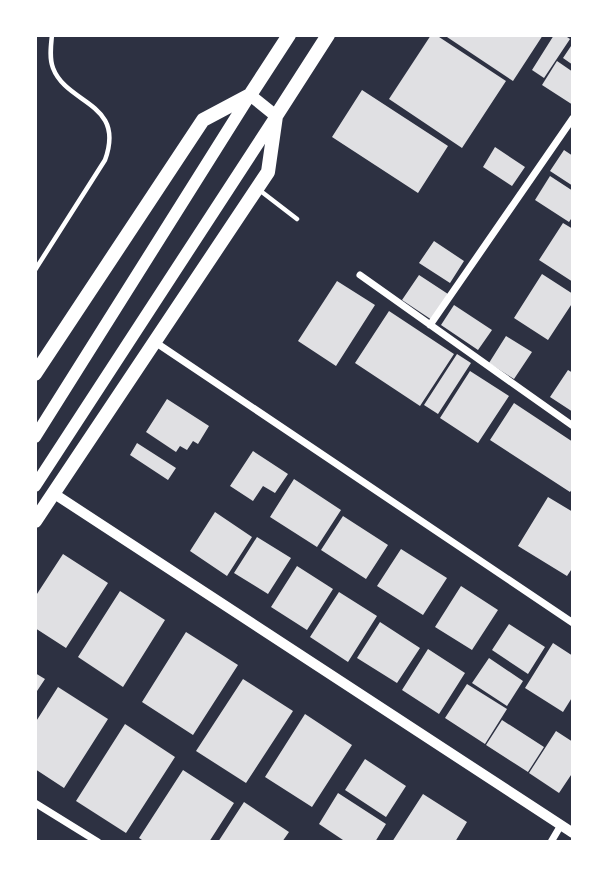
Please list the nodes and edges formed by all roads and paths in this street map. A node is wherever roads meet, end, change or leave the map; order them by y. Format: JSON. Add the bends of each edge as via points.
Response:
{"nodes":[{"id":1,"x":52,"y":35,"type":"edge"},
{"id":2,"x":289,"y":35,"type":"edge"},
{"id":3,"x":328,"y":35,"type":"edge"},
{"id":4,"x":250,"y":95,"type":"junction"},
{"id":5,"x":276,"y":116,"type":"junction"},
{"id":6,"x":573,"y":118,"type":"edge"},
{"id":7,"x":257,"y":189,"type":"junction"},
{"id":8,"x":297,"y":219,"type":"dead end"},
{"id":9,"x":35,"y":270,"type":"edge"},
{"id":10,"x":360,"y":275,"type":"dead end"},
{"id":11,"x":430,"y":325,"type":"junction"},
{"id":12,"x":155,"y":342,"type":"junction"},
{"id":13,"x":35,"y":374,"type":"edge"},
{"id":14,"x":573,"y":426,"type":"edge"},
{"id":15,"x":35,"y":437,"type":"edge"},
{"id":16,"x":35,"y":486,"type":"edge"},
{"id":17,"x":53,"y":493,"type":"junction"},
{"id":18,"x":35,"y":521,"type":"edge"},
{"id":19,"x":573,"y":622,"type":"edge"},
{"id":20,"x":35,"y":803,"type":"edge"},
{"id":21,"x":561,"y":825,"type":"junction"},
{"id":22,"x":573,"y":833,"type":"edge"},
{"id":23,"x":98,"y":842,"type":"edge"},
{"id":24,"x":551,"y":842,"type":"edge"}],
"edges":[{"from":1,"to":9,"type":"lane","via":[[53,69],[97,109],[109,132],[110,147]]},
{"from":2,"to":4,"type":"highway"},
{"from":3,"to":5,"type":"highway"},
{"from":4,"to":5,"type":"main road"},
{"from":4,"to":13,"type":"highway","via":[[203,120]]},
{"from":4,"to":15,"type":"main road"},
{"from":5,"to":7,"type":"highway","via":[[268,172]]},
{"from":5,"to":16,"type":"main road"},
{"from":6,"to":11,"type":"street"},
{"from":7,"to":8,"type":"lane"},
{"from":7,"to":12,"type":"highway"},
{"from":10,"to":11,"type":"street"},
{"from":11,"to":14,"type":"street"},
{"from":12,"to":17,"type":"highway"},
{"from":12,"to":19,"type":"street"},
{"from":17,"to":18,"type":"highway"},
{"from":17,"to":21,"type":"street"},
{"from":20,"to":23,"type":"street"},
{"from":21,"to":22,"type":"street"},
{"from":21,"to":24,"type":"street"}]}
